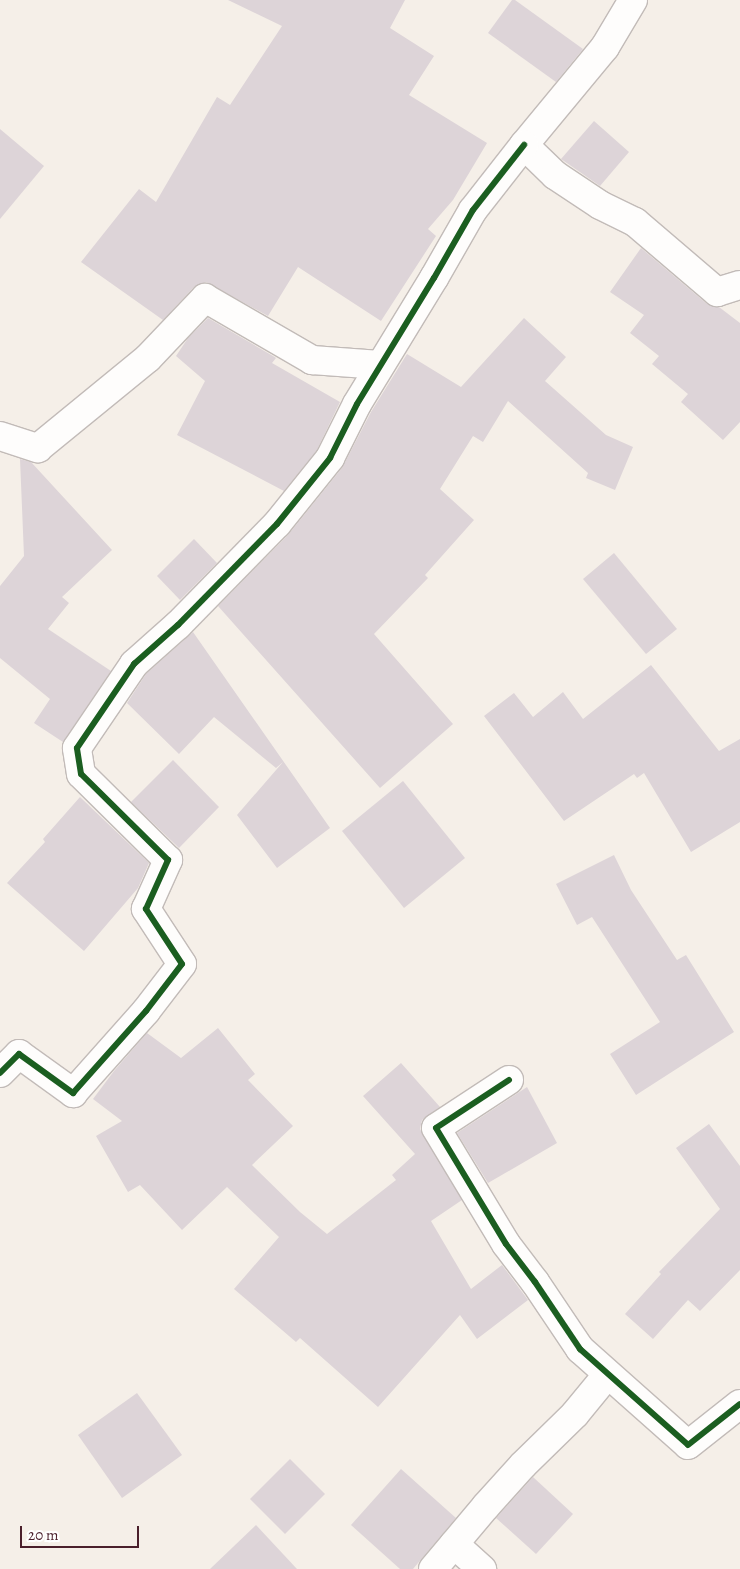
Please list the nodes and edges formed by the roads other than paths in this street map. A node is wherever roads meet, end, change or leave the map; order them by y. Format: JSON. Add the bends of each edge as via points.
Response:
{"nodes":[{"id":1,"x":633,"y":0,"type":"edge"},
{"id":2,"x":524,"y":145,"type":"junction"},
{"id":3,"x":740,"y":285,"type":"edge"},
{"id":4,"x":380,"y":365,"type":"junction"},
{"id":5,"x":0,"y":436,"type":"edge"},
{"id":6,"x":0,"y":1073,"type":"edge"},
{"id":7,"x":509,"y":1080,"type":"dead end"},
{"id":8,"x":607,"y":1375,"type":"junction"},
{"id":9,"x":740,"y":1404,"type":"edge"},
{"id":10,"x":454,"y":1544,"type":"junction"},
{"id":11,"x":433,"y":1569,"type":"edge"},
{"id":12,"x":482,"y":1569,"type":"edge"}],
"edges":[{"from":1,"to":2,"type":"street","via":[[605,47]]},
{"from":2,"to":3,"type":"street","via":[[555,174],[600,205],[635,222],[717,292]]},
{"from":2,"to":4,"type":"street","via":[[472,210]]},
{"from":4,"to":5,"type":"street","via":[[312,360],[205,298],[148,358],[38,448]]},
{"from":4,"to":6,"type":"street","via":[[330,458],[278,524],[134,664],[77,748],[81,774],[168,860],[146,909],[182,964],[146,1011],[73,1093],[19,1054]]},
{"from":7,"to":8,"type":"street","via":[[436,1128],[506,1244],[580,1349]]},
{"from":8,"to":9,"type":"street","via":[[688,1445]]},
{"from":8,"to":10,"type":"street"},
{"from":10,"to":11,"type":"street"},
{"from":10,"to":12,"type":"street"}]}
